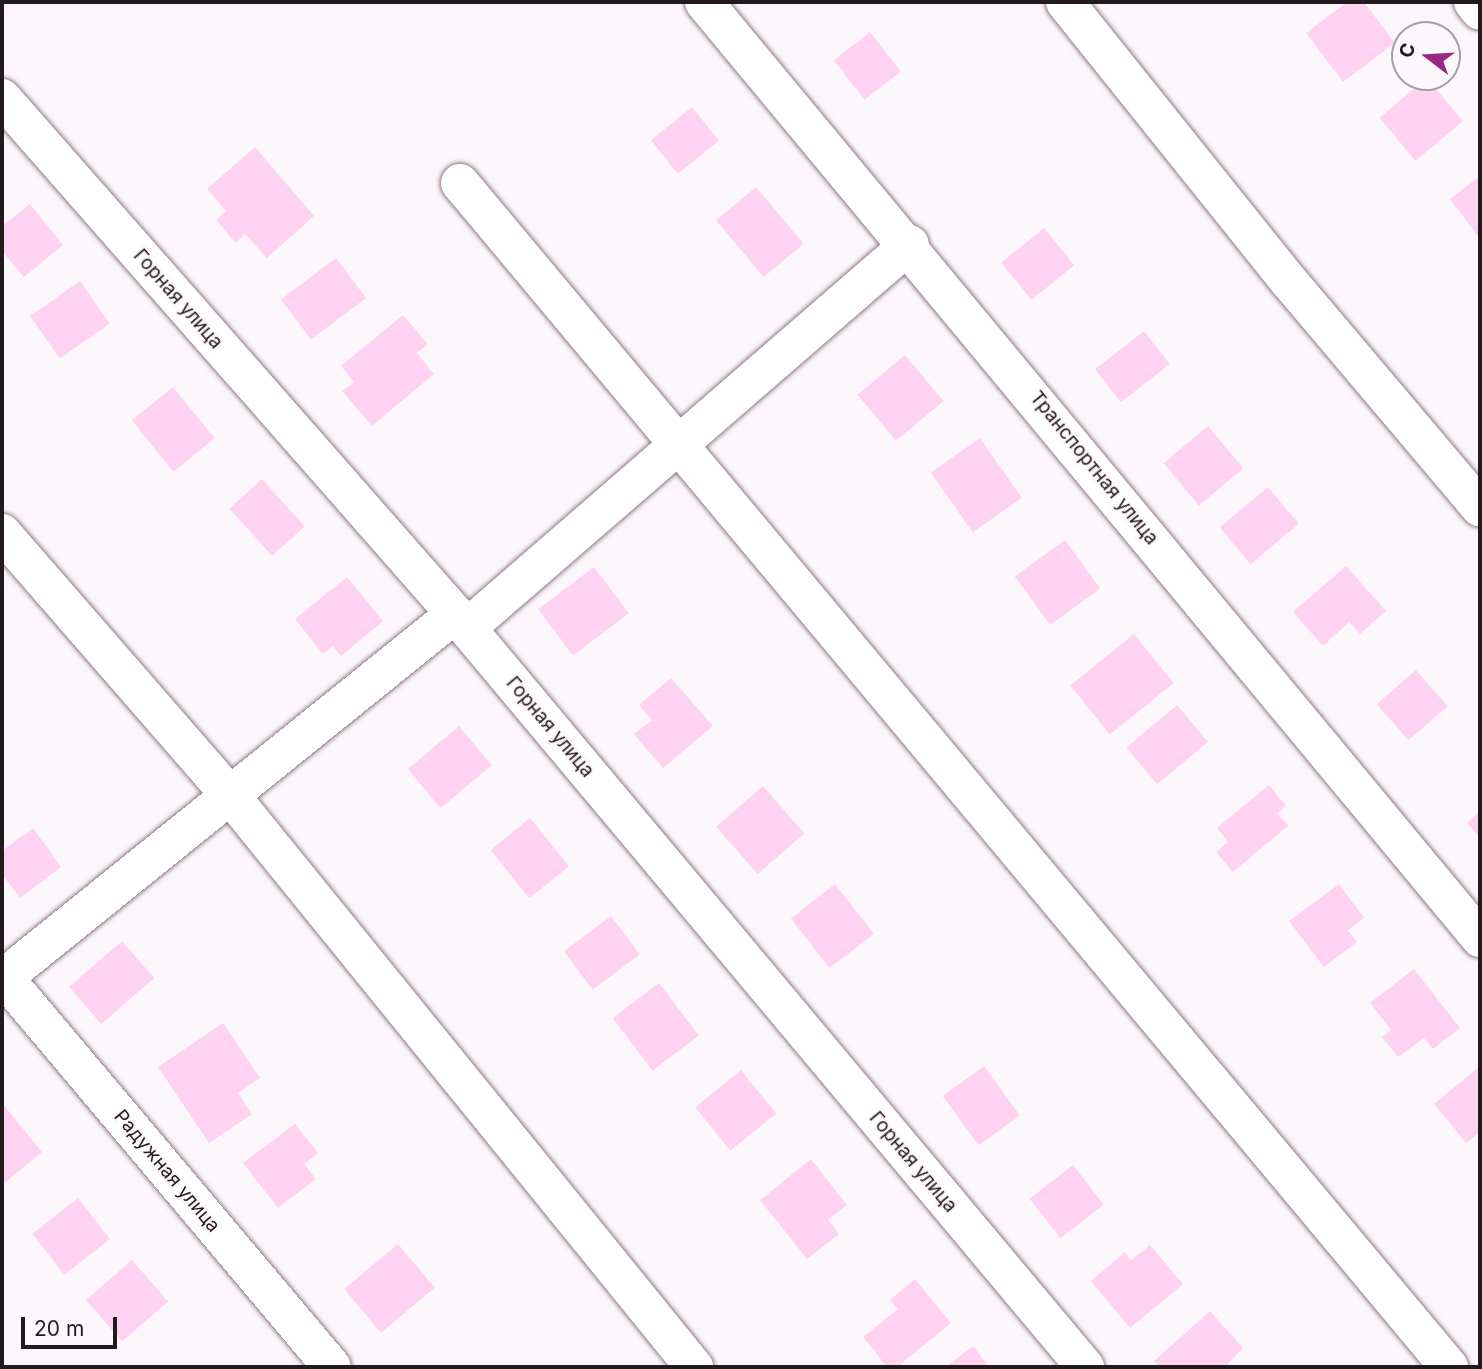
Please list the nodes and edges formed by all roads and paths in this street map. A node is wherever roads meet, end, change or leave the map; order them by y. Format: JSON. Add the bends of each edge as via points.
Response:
{"nodes":[{"id":1,"x":704,"y":2,"type":"edge"},
{"id":2,"x":1065,"y":2,"type":"edge"},
{"id":3,"x":1473,"y":2,"type":"edge"},
{"id":4,"x":1480,"y":11,"type":"edge"},
{"id":5,"x":2,"y":98,"type":"edge"},
{"id":6,"x":460,"y":183,"type":"dead end"},
{"id":7,"x":910,"y":244,"type":"junction"},
{"id":8,"x":677,"y":446,"type":"junction"},
{"id":9,"x":1480,"y":507,"type":"edge"},
{"id":10,"x":2,"y":533,"type":"edge"},
{"id":11,"x":461,"y":621,"type":"junction"},
{"id":12,"x":230,"y":795,"type":"junction"},
{"id":13,"x":1480,"y":938,"type":"edge"},
{"id":14,"x":2,"y":977,"type":"edge"},
{"id":15,"x":332,"y":1367,"type":"edge"},
{"id":16,"x":694,"y":1367,"type":"edge"},
{"id":17,"x":1084,"y":1367,"type":"edge"},
{"id":18,"x":1449,"y":1367,"type":"edge"}],
"edges":[{"from":1,"to":7,"type":"street","name":"Транспортная улица"},
{"from":2,"to":9,"type":"street","via":[[1286,279]]},
{"from":3,"to":4,"type":"street"},
{"from":5,"to":11,"type":"street","name":"Горная улица"},
{"from":6,"to":8,"type":"street"},
{"from":7,"to":8,"type":"street"},
{"from":7,"to":13,"type":"street","name":"Транспортная улица"},
{"from":8,"to":11,"type":"street"},
{"from":8,"to":18,"type":"street"},
{"from":10,"to":12,"type":"street"},
{"from":11,"to":12,"type":"street"},
{"from":11,"to":17,"type":"street","name":"Горная улица"},
{"from":12,"to":14,"type":"street"},
{"from":12,"to":16,"type":"street"},
{"from":14,"to":15,"type":"street","name":"Радужная улица"}]}
